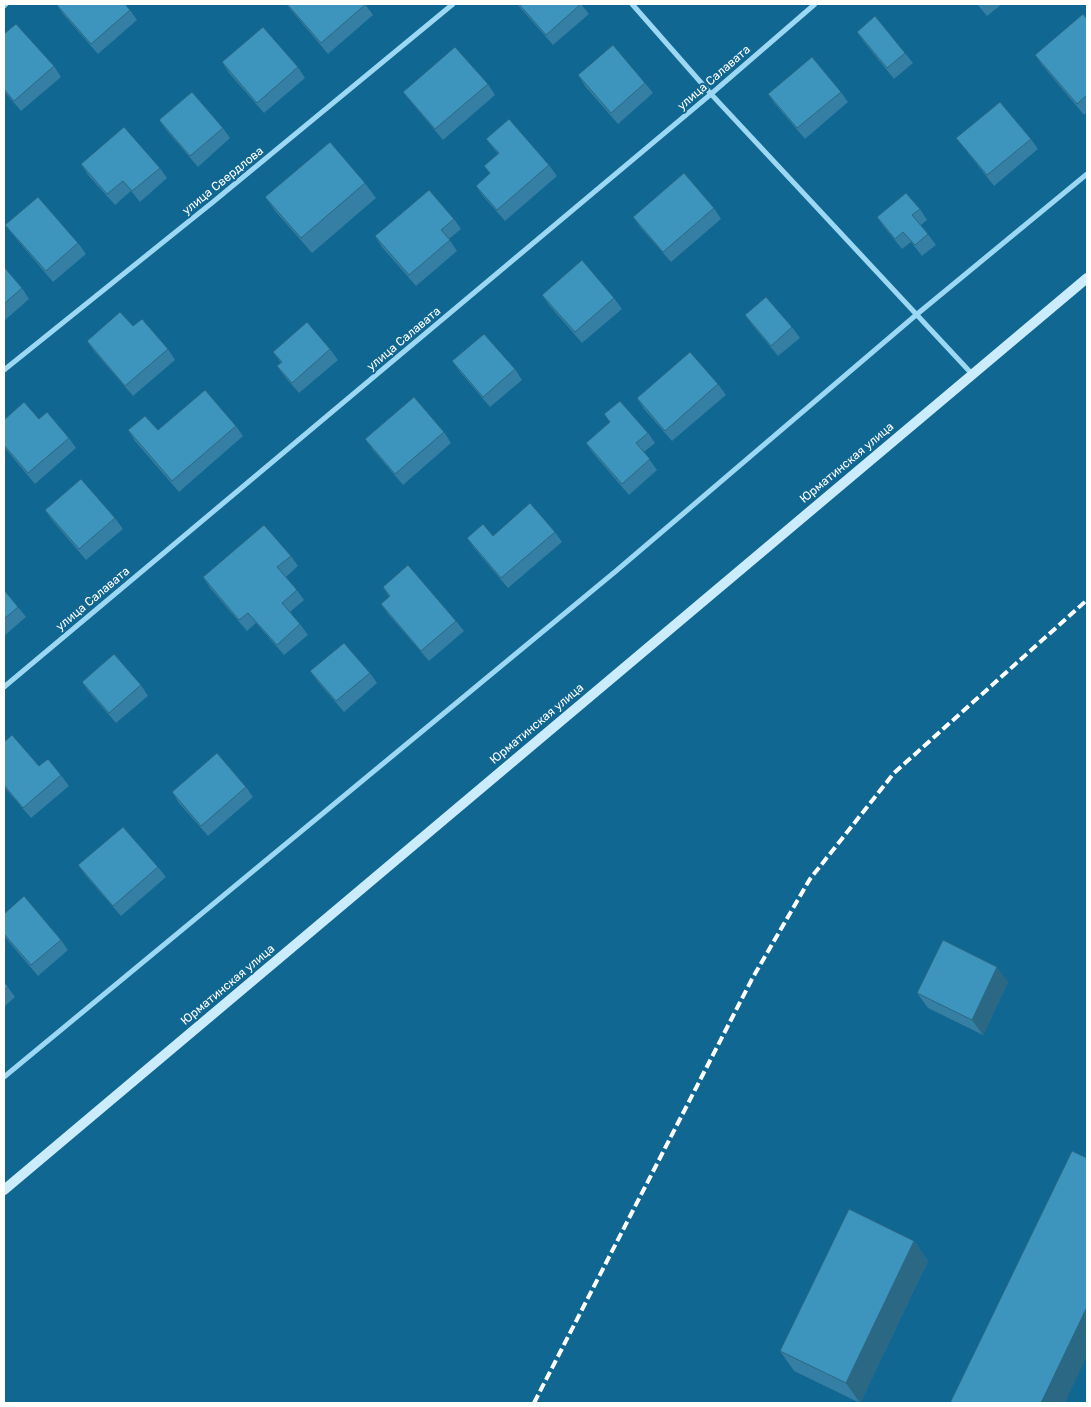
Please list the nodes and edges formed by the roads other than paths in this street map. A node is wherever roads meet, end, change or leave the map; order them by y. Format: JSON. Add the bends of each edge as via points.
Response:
{"nodes":[{"id":1,"x":453,"y":4,"type":"edge"},
{"id":2,"x":632,"y":4,"type":"edge"},
{"id":3,"x":815,"y":4,"type":"edge"},
{"id":4,"x":712,"y":94,"type":"junction"},
{"id":5,"x":1087,"y":174,"type":"edge"},
{"id":6,"x":1087,"y":278,"type":"edge"},
{"id":7,"x":916,"y":315,"type":"junction"},
{"id":8,"x":4,"y":370,"type":"edge"},
{"id":9,"x":972,"y":374,"type":"junction"},
{"id":10,"x":4,"y":687,"type":"edge"},
{"id":11,"x":4,"y":1077,"type":"edge"},
{"id":12,"x":4,"y":1190,"type":"edge"}],
"edges":[{"from":1,"to":8,"type":"street","name":"улица Свердлова"},
{"from":2,"to":4,"type":"street"},
{"from":3,"to":4,"type":"street","name":"улица Салавата"},
{"from":4,"to":7,"type":"street"},
{"from":4,"to":10,"type":"street","name":"улица Салавата"},
{"from":5,"to":7,"type":"street"},
{"from":6,"to":9,"type":"main road","name":"Юрматинская улица"},
{"from":7,"to":9,"type":"street"},
{"from":7,"to":11,"type":"street","via":[[608,577]]},
{"from":9,"to":12,"type":"main road","name":"Юрматинская улица"}]}
